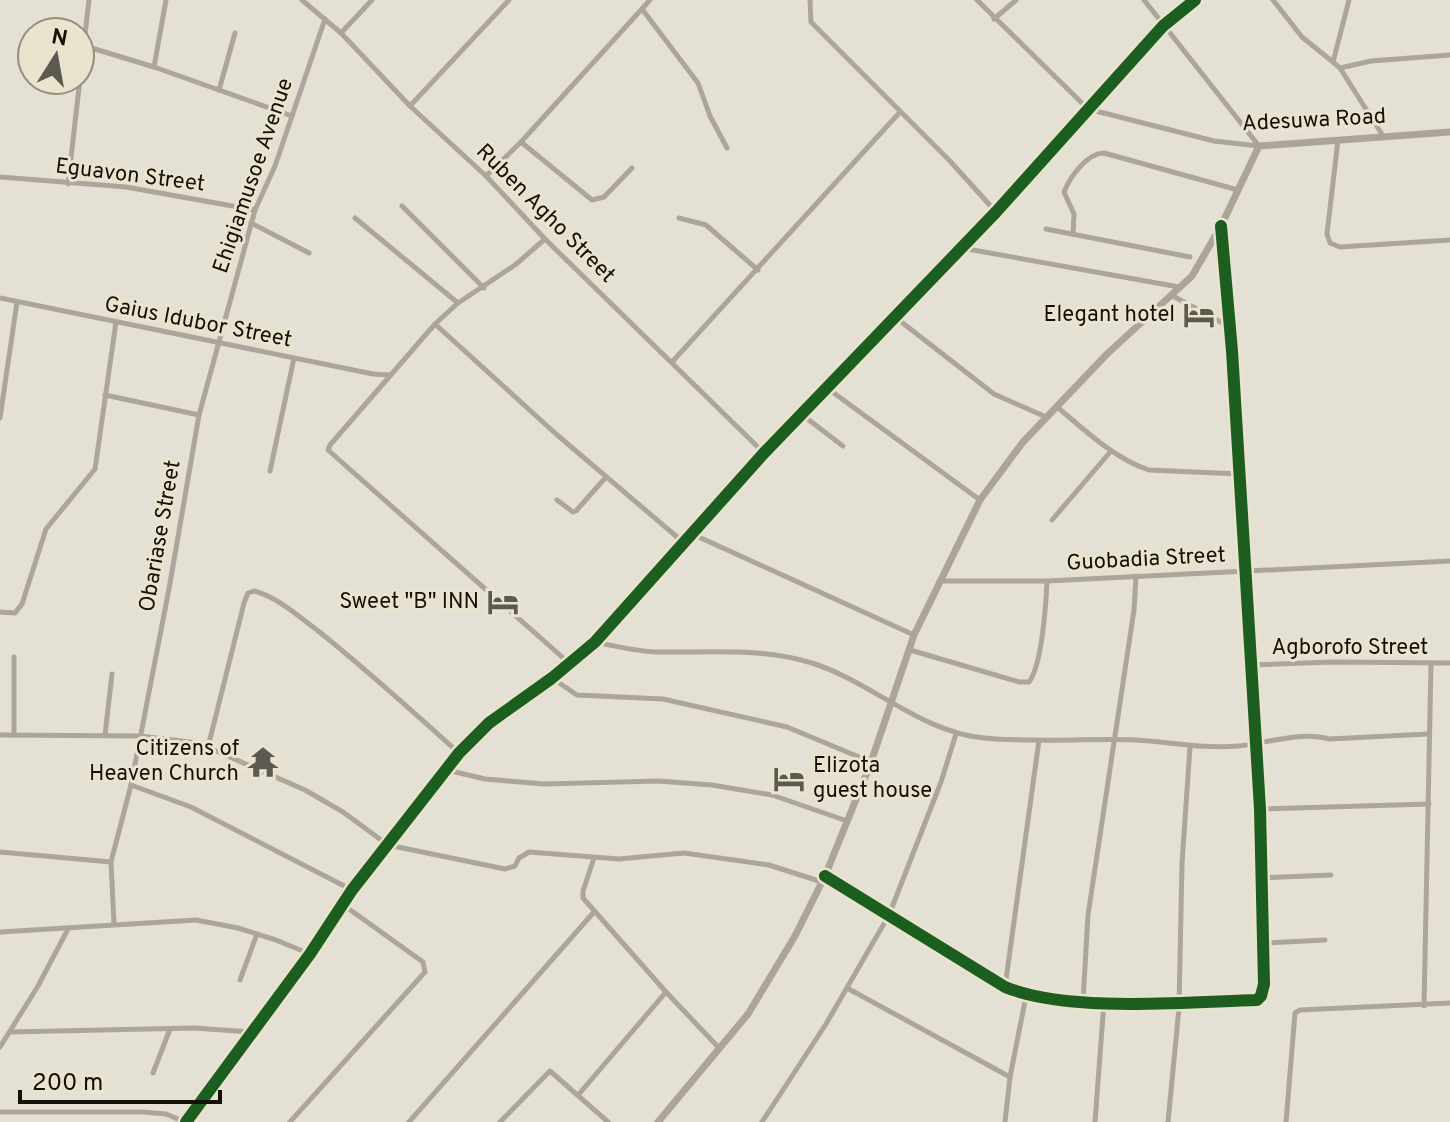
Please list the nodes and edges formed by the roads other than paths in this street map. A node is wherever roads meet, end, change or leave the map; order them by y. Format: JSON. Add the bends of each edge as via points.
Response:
{"nodes":[{"id":1,"x":166,"y":0,"type":"edge"},
{"id":2,"x":302,"y":0,"type":"edge"},
{"id":3,"x":372,"y":0,"type":"edge"},
{"id":4,"x":509,"y":0,"type":"edge"},
{"id":5,"x":650,"y":0,"type":"edge"},
{"id":6,"x":810,"y":0,"type":"edge"},
{"id":7,"x":977,"y":0,"type":"edge"},
{"id":8,"x":1016,"y":0,"type":"edge"},
{"id":9,"x":1144,"y":0,"type":"edge"},
{"id":10,"x":1195,"y":0,"type":"edge"},
{"id":11,"x":1273,"y":0,"type":"edge"},
{"id":12,"x":1349,"y":0,"type":"edge"},
{"id":13,"x":642,"y":9,"type":"junction"},
{"id":14,"x":325,"y":19,"type":"junction"},
{"id":15,"x":994,"y":19,"type":"junction"},
{"id":16,"x":1163,"y":26,"type":"junction"},
{"id":17,"x":235,"y":33,"type":"dead end"},
{"id":18,"x":341,"y":33,"type":"junction"},
{"id":19,"x":96,"y":49,"type":"edge"},
{"id":20,"x":1450,"y":55,"type":"edge"},
{"id":21,"x":1333,"y":62,"type":"junction"},
{"id":22,"x":154,"y":67,"type":"junction"},
{"id":23,"x":1340,"y":68,"type":"junction"},
{"id":24,"x":219,"y":90,"type":"junction"},
{"id":25,"x":79,"y":96,"type":"edge"},
{"id":26,"x":410,"y":106,"type":"junction"},
{"id":27,"x":1088,"y":109,"type":"junction"},
{"id":28,"x":900,"y":112,"type":"junction"},
{"id":29,"x":292,"y":116,"type":"junction"},
{"id":30,"x":1450,"y":132,"type":"edge"},
{"id":31,"x":1383,"y":136,"type":"junction"},
{"id":32,"x":1338,"y":140,"type":"junction"},
{"id":33,"x":521,"y":142,"type":"junction"},
{"id":34,"x":1259,"y":146,"type":"junction"},
{"id":35,"x":727,"y":148,"type":"dead end"},
{"id":36,"x":632,"y":168,"type":"dead end"},
{"id":37,"x":486,"y":176,"type":"junction"},
{"id":38,"x":0,"y":177,"type":"edge"},
{"id":39,"x":68,"y":184,"type":"junction"},
{"id":40,"x":1239,"y":190,"type":"junction"},
{"id":41,"x":402,"y":206,"type":"dead end"},
{"id":42,"x":255,"y":210,"type":"junction"},
{"id":43,"x":996,"y":212,"type":"junction"},
{"id":44,"x":355,"y":218,"type":"dead end"},
{"id":45,"x":679,"y":218,"type":"dead end"},
{"id":46,"x":251,"y":223,"type":"junction"},
{"id":47,"x":1221,"y":226,"type":"junction"},
{"id":48,"x":1046,"y":229,"type":"dead end"},
{"id":49,"x":1073,"y":234,"type":"junction"},
{"id":50,"x":545,"y":239,"type":"junction"},
{"id":51,"x":1450,"y":240,"type":"edge"},
{"id":52,"x":962,"y":248,"type":"junction"},
{"id":53,"x":309,"y":253,"type":"dead end"},
{"id":54,"x":1190,"y":257,"type":"dead end"},
{"id":55,"x":758,"y":270,"type":"junction"},
{"id":56,"x":1180,"y":287,"type":"junction"},
{"id":57,"x":484,"y":288,"type":"junction"},
{"id":58,"x":1171,"y":295,"type":"junction"},
{"id":59,"x":0,"y":298,"type":"edge"},
{"id":60,"x":17,"y":302,"type":"junction"},
{"id":61,"x":458,"y":303,"type":"junction"},
{"id":62,"x":895,"y":317,"type":"junction"},
{"id":63,"x":116,"y":322,"type":"junction"},
{"id":64,"x":435,"y":324,"type":"junction"},
{"id":65,"x":1229,"y":326,"type":"junction"},
{"id":66,"x":218,"y":344,"type":"junction"},
{"id":67,"x":294,"y":358,"type":"junction"},
{"id":68,"x":672,"y":362,"type":"junction"},
{"id":69,"x":3,"y":375,"type":"edge"},
{"id":70,"x":391,"y":375,"type":"junction"},
{"id":71,"x":827,"y":388,"type":"junction"},
{"id":72,"x":105,"y":395,"type":"junction"},
{"id":73,"x":1057,"y":407,"type":"junction"},
{"id":74,"x":801,"y":414,"type":"junction"},
{"id":75,"x":199,"y":415,"type":"junction"},
{"id":76,"x":0,"y":418,"type":"edge"},
{"id":77,"x":1047,"y":418,"type":"junction"},
{"id":78,"x":843,"y":446,"type":"dead end"},
{"id":79,"x":1111,"y":451,"type":"junction"},
{"id":80,"x":764,"y":453,"type":"junction"},
{"id":81,"x":270,"y":471,"type":"dead end"},
{"id":82,"x":1240,"y":474,"type":"junction"},
{"id":83,"x":606,"y":477,"type":"junction"},
{"id":84,"x":557,"y":500,"type":"dead end"},
{"id":85,"x":980,"y":500,"type":"junction"},
{"id":86,"x":1052,"y":520,"type":"dead end"},
{"id":87,"x":690,"y":533,"type":"junction"},
{"id":88,"x":683,"y":542,"type":"junction"},
{"id":89,"x":1450,"y":561,"type":"edge"},
{"id":90,"x":1244,"y":571,"type":"junction"},
{"id":91,"x":1136,"y":576,"type":"junction"},
{"id":92,"x":939,"y":581,"type":"junction"},
{"id":93,"x":1047,"y":581,"type":"junction"},
{"id":94,"x":0,"y":612,"type":"edge"},
{"id":95,"x":914,"y":635,"type":"junction"},
{"id":96,"x":595,"y":642,"type":"junction"},
{"id":97,"x":910,"y":650,"type":"junction"},
{"id":98,"x":14,"y":657,"type":"dead end"},
{"id":99,"x":1450,"y":663,"type":"edge"},
{"id":100,"x":570,"y":664,"type":"junction"},
{"id":101,"x":1431,"y":664,"type":"junction"},
{"id":102,"x":1250,"y":665,"type":"junction"},
{"id":103,"x":112,"y":674,"type":"dead end"},
{"id":104,"x":552,"y":678,"type":"junction"},
{"id":105,"x":892,"y":701,"type":"junction"},
{"id":106,"x":956,"y":734,"type":"junction"},
{"id":107,"x":1428,"y":734,"type":"junction"},
{"id":108,"x":0,"y":735,"type":"edge"},
{"id":109,"x":14,"y":735,"type":"junction"},
{"id":110,"x":105,"y":735,"type":"junction"},
{"id":111,"x":140,"y":736,"type":"junction"},
{"id":112,"x":1039,"y":740,"type":"junction"},
{"id":113,"x":1115,"y":740,"type":"junction"},
{"id":114,"x":1256,"y":743,"type":"junction"},
{"id":115,"x":208,"y":747,"type":"junction"},
{"id":116,"x":1190,"y":747,"type":"junction"},
{"id":117,"x":459,"y":753,"type":"junction"},
{"id":118,"x":871,"y":762,"type":"junction"},
{"id":119,"x":447,"y":770,"type":"junction"},
{"id":120,"x":131,"y":785,"type":"junction"},
{"id":121,"x":1429,"y":804,"type":"junction"},
{"id":122,"x":1260,"y":809,"type":"junction"},
{"id":123,"x":847,"y":821,"type":"junction"},
{"id":124,"x":388,"y":845,"type":"junction"},
{"id":125,"x":0,"y":852,"type":"edge"},
{"id":126,"x":594,"y":858,"type":"junction"},
{"id":127,"x":111,"y":862,"type":"junction"},
{"id":128,"x":1331,"y":875,"type":"dead end"},
{"id":129,"x":1261,"y":878,"type":"junction"},
{"id":130,"x":824,"y":879,"type":"junction"},
{"id":131,"x":352,"y":890,"type":"junction"},
{"id":132,"x":342,"y":904,"type":"junction"},
{"id":133,"x":594,"y":912,"type":"junction"},
{"id":134,"x":889,"y":915,"type":"junction"},
{"id":135,"x":114,"y":924,"type":"junction"},
{"id":136,"x":68,"y":929,"type":"junction"},
{"id":137,"x":0,"y":932,"type":"edge"},
{"id":138,"x":257,"y":934,"type":"junction"},
{"id":139,"x":1325,"y":940,"type":"dead end"},
{"id":140,"x":1263,"y":943,"type":"junction"},
{"id":141,"x":310,"y":954,"type":"junction"},
{"id":142,"x":240,"y":980,"type":"dead end"},
{"id":143,"x":1005,"y":987,"type":"junction"},
{"id":144,"x":847,"y":988,"type":"junction"},
{"id":145,"x":666,"y":992,"type":"junction"},
{"id":146,"x":1026,"y":996,"type":"junction"},
{"id":147,"x":1083,"y":1001,"type":"junction"},
{"id":148,"x":1104,"y":1002,"type":"junction"},
{"id":149,"x":1179,"y":1002,"type":"junction"},
{"id":150,"x":1450,"y":1003,"type":"edge"},
{"id":151,"x":1424,"y":1006,"type":"junction"},
{"id":152,"x":170,"y":1029,"type":"junction"},
{"id":153,"x":10,"y":1032,"type":"junction"},
{"id":154,"x":251,"y":1032,"type":"junction"},
{"id":155,"x":0,"y":1047,"type":"edge"},
{"id":156,"x":720,"y":1049,"type":"junction"},
{"id":157,"x":153,"y":1073,"type":"dead end"},
{"id":158,"x":1010,"y":1077,"type":"junction"},
{"id":159,"x":579,"y":1094,"type":"junction"},
{"id":160,"x":0,"y":1112,"type":"edge"},
{"id":161,"x":185,"y":1122,"type":"edge"},
{"id":162,"x":290,"y":1122,"type":"edge"},
{"id":163,"x":409,"y":1122,"type":"edge"},
{"id":164,"x":500,"y":1122,"type":"edge"},
{"id":165,"x":608,"y":1122,"type":"edge"},
{"id":166,"x":658,"y":1122,"type":"edge"},
{"id":167,"x":762,"y":1122,"type":"edge"},
{"id":168,"x":1005,"y":1122,"type":"edge"},
{"id":169,"x":1095,"y":1122,"type":"edge"},
{"id":170,"x":1168,"y":1122,"type":"edge"},
{"id":171,"x":1286,"y":1122,"type":"edge"}],
"edges":[{"from":1,"to":22,"type":"street"},
{"from":2,"to":14,"type":"street","name":"Ruben Agho Street"},
{"from":3,"to":18,"type":"street"},
{"from":4,"to":26,"type":"street"},
{"from":5,"to":13,"type":"street"},
{"from":6,"to":28,"type":"street","via":[[811,22]]},
{"from":7,"to":15,"type":"street"},
{"from":8,"to":15,"type":"street"},
{"from":9,"to":16,"type":"street"},
{"from":10,"to":16,"type":"street"},
{"from":11,"to":21,"type":"street","via":[[1302,37]]},
{"from":12,"to":21,"type":"street"},
{"from":13,"to":33,"type":"street"},
{"from":13,"to":35,"type":"street","via":[[698,83]]},
{"from":14,"to":18,"type":"street","name":"Ruben Agho Street"},
{"from":14,"to":29,"type":"street","name":"Ehigiamusoe Avenue"},
{"from":15,"to":27,"type":"street"},
{"from":16,"to":27,"type":"street"},
{"from":16,"to":34,"type":"street"},
{"from":17,"to":24,"type":"street"},
{"from":18,"to":26,"type":"street","name":"Ruben Agho Street"},
{"from":19,"to":22,"type":"street"},
{"from":20,"to":23,"type":"street"},
{"from":21,"to":23,"type":"street"},
{"from":22,"to":24,"type":"street"},
{"from":23,"to":31,"type":"street"},
{"from":24,"to":29,"type":"street"},
{"from":25,"to":39,"type":"street"},
{"from":26,"to":37,"type":"street","name":"Ruben Agho Street"},
{"from":27,"to":34,"type":"street","name":"Adesuwa Road","via":[[1214,141]]},
{"from":27,"to":43,"type":"street"},
{"from":28,"to":43,"type":"street"},
{"from":28,"to":55,"type":"street"},
{"from":29,"to":42,"type":"street","name":"Ehigiamusoe Avenue"},
{"from":30,"to":31,"type":"street","name":"Adesuwa Road"},
{"from":31,"to":32,"type":"street","name":"Adesuwa Road"},
{"from":32,"to":34,"type":"street","name":"Adesuwa Road"},
{"from":32,"to":51,"type":"street","via":[[1330,243],[1340,247]]},
{"from":33,"to":36,"type":"street","via":[[592,200],[604,197]]},
{"from":33,"to":37,"type":"street"},
{"from":34,"to":40,"type":"street"},
{"from":37,"to":50,"type":"street","name":"Ruben Agho Street"},
{"from":38,"to":39,"type":"street","name":"Eguavon Street"},
{"from":39,"to":42,"type":"street","name":"Eguavon Street","via":[[126,187]]},
{"from":40,"to":47,"type":"street"},
{"from":40,"to":49,"type":"street","via":[[1097,153],[1064,192],[1074,214]]},
{"from":41,"to":57,"type":"street"},
{"from":42,"to":46,"type":"street","name":"Ehigiamusoe Avenue"},
{"from":43,"to":52,"type":"street"},
{"from":44,"to":61,"type":"street"},
{"from":45,"to":55,"type":"street","via":[[706,225]]},
{"from":46,"to":53,"type":"street"},
{"from":46,"to":66,"type":"street","name":"Ehigiamusoe Avenue"},
{"from":47,"to":56,"type":"street","via":[[1201,263]]},
{"from":47,"to":65,"type":"street"},
{"from":48,"to":49,"type":"street"},
{"from":49,"to":54,"type":"street"},
{"from":50,"to":57,"type":"street"},
{"from":50,"to":68,"type":"street","name":"Ruben Agho Street"},
{"from":52,"to":56,"type":"street"},
{"from":52,"to":62,"type":"street"},
{"from":55,"to":68,"type":"street"},
{"from":56,"to":58,"type":"street"},
{"from":57,"to":61,"type":"street"},
{"from":58,"to":65,"type":"street"},
{"from":58,"to":73,"type":"street"},
{"from":59,"to":60,"type":"street","name":"Gaius Idubor Street"},
{"from":60,"to":63,"type":"street","name":"Gaius Idubor Street"},
{"from":60,"to":69,"type":"street"},
{"from":61,"to":64,"type":"street"},
{"from":62,"to":71,"type":"street"},
{"from":62,"to":77,"type":"street","via":[[994,394]]},
{"from":63,"to":66,"type":"street","name":"Gaius Idubor Street"},
{"from":63,"to":72,"type":"street"},
{"from":64,"to":70,"type":"street"},
{"from":64,"to":83,"type":"street"},
{"from":65,"to":82,"type":"street"},
{"from":66,"to":67,"type":"street","name":"Gaius Idubor Street"},
{"from":66,"to":75,"type":"street","name":"Obariase Street"},
{"from":67,"to":70,"type":"street","name":"Gaius Idubor Street"},
{"from":67,"to":81,"type":"street"},
{"from":68,"to":80,"type":"street","name":"Ruben Agho Street"},
{"from":69,"to":76,"type":"street"},
{"from":70,"to":100,"type":"street","via":[[330,445],[330,453]]},
{"from":71,"to":74,"type":"street"},
{"from":71,"to":85,"type":"street"},
{"from":72,"to":75,"type":"street"},
{"from":72,"to":94,"type":"street","via":[[95,469],[46,529],[22,604],[15,613]]},
{"from":73,"to":77,"type":"street"},
{"from":73,"to":79,"type":"street"},
{"from":74,"to":78,"type":"street"},
{"from":74,"to":80,"type":"street"},
{"from":75,"to":111,"type":"street","name":"Obariase Street"},
{"from":77,"to":85,"type":"street"},
{"from":79,"to":82,"type":"street","via":[[1149,470]]},
{"from":79,"to":86,"type":"street"},
{"from":80,"to":87,"type":"street"},
{"from":82,"to":90,"type":"street"},
{"from":83,"to":84,"type":"street","via":[[576,511]]},
{"from":83,"to":88,"type":"street"},
{"from":85,"to":92,"type":"street"},
{"from":87,"to":88,"type":"street"},
{"from":87,"to":95,"type":"street"},
{"from":88,"to":96,"type":"street"},
{"from":89,"to":90,"type":"street","name":"Guobadia Street"},
{"from":90,"to":91,"type":"street","name":"Guobadia Street"},
{"from":90,"to":102,"type":"street"},
{"from":91,"to":93,"type":"street","name":"Guobadia Street"},
{"from":91,"to":113,"type":"street"},
{"from":92,"to":93,"type":"street","name":"Guobadia Street"},
{"from":92,"to":95,"type":"street"},
{"from":93,"to":97,"type":"street","via":[[1046,611],[1029,682]]},
{"from":95,"to":97,"type":"street"},
{"from":96,"to":100,"type":"street"},
{"from":96,"to":105,"type":"street","via":[[651,652],[721,651],[789,658],[813,663]]},
{"from":97,"to":105,"type":"street"},
{"from":98,"to":109,"type":"street"},
{"from":99,"to":101,"type":"street","name":"Agborofo Street"},
{"from":100,"to":104,"type":"street"},
{"from":101,"to":102,"type":"street","name":"Agborofo Street"},
{"from":101,"to":107,"type":"street"},
{"from":102,"to":114,"type":"street"},
{"from":103,"to":110,"type":"street"},
{"from":104,"to":117,"type":"street","via":[[489,723]]},
{"from":104,"to":118,"type":"street","via":[[577,695],[663,699],[787,727]]},
{"from":105,"to":106,"type":"street"},
{"from":105,"to":118,"type":"street"},
{"from":106,"to":112,"type":"street"},
{"from":106,"to":134,"type":"street"},
{"from":107,"to":114,"type":"street","via":[[1313,736]]},
{"from":107,"to":121,"type":"street"},
{"from":108,"to":109,"type":"street"},
{"from":109,"to":110,"type":"street"},
{"from":110,"to":111,"type":"street"},
{"from":111,"to":115,"type":"street"},
{"from":111,"to":120,"type":"street","name":"Obariase Street"},
{"from":112,"to":113,"type":"street"},
{"from":112,"to":143,"type":"street"},
{"from":113,"to":116,"type":"street"},
{"from":113,"to":147,"type":"street","via":[[1088,915]]},
{"from":114,"to":116,"type":"street"},
{"from":114,"to":122,"type":"street"},
{"from":115,"to":117,"type":"street","via":[[244,603],[254,591],[296,614]]},
{"from":115,"to":124,"type":"street","via":[[305,790]]},
{"from":116,"to":149,"type":"street"},
{"from":117,"to":119,"type":"street"},
{"from":118,"to":123,"type":"street"},
{"from":119,"to":123,"type":"street","via":[[544,784],[712,785],[772,795]]},
{"from":119,"to":124,"type":"street"},
{"from":120,"to":127,"type":"street","name":"Obariase Street"},
{"from":120,"to":131,"type":"street","via":[[191,807]]},
{"from":121,"to":122,"type":"street"},
{"from":121,"to":151,"type":"street"},
{"from":122,"to":129,"type":"street"},
{"from":123,"to":130,"type":"street"},
{"from":124,"to":126,"type":"street","via":[[505,869],[529,852]]},
{"from":124,"to":131,"type":"street"},
{"from":125,"to":127,"type":"street"},
{"from":126,"to":130,"type":"street","via":[[684,853]]},
{"from":126,"to":133,"type":"street","via":[[583,891]]},
{"from":127,"to":135,"type":"street","name":"Obariase Street"},
{"from":128,"to":129,"type":"street"},
{"from":129,"to":140,"type":"street"},
{"from":130,"to":134,"type":"street"},
{"from":130,"to":156,"type":"street","via":[[763,992]]},
{"from":131,"to":132,"type":"street"},
{"from":132,"to":141,"type":"street"},
{"from":132,"to":162,"type":"street","via":[[423,962],[425,972]]},
{"from":133,"to":145,"type":"street"},
{"from":133,"to":163,"type":"street"},
{"from":134,"to":143,"type":"street"},
{"from":134,"to":144,"type":"street"},
{"from":135,"to":136,"type":"street"},
{"from":135,"to":138,"type":"street","via":[[196,920]]},
{"from":136,"to":137,"type":"street"},
{"from":136,"to":153,"type":"street"},
{"from":138,"to":141,"type":"street"},
{"from":138,"to":142,"type":"street"},
{"from":139,"to":140,"type":"street"},
{"from":140,"to":149,"type":"street","via":[[1264,984],[1257,1000]]},
{"from":141,"to":154,"type":"street"},
{"from":143,"to":146,"type":"street"},
{"from":144,"to":158,"type":"street"},
{"from":144,"to":167,"type":"street"},
{"from":145,"to":156,"type":"street"},
{"from":145,"to":159,"type":"street"},
{"from":146,"to":147,"type":"street"},
{"from":146,"to":158,"type":"street"},
{"from":147,"to":148,"type":"street"},
{"from":148,"to":149,"type":"street"},
{"from":148,"to":169,"type":"street"},
{"from":149,"to":170,"type":"street"},
{"from":150,"to":151,"type":"street"},
{"from":151,"to":171,"type":"street","via":[[1295,1013]]},
{"from":152,"to":153,"type":"street"},
{"from":152,"to":154,"type":"street"},
{"from":152,"to":157,"type":"street"},
{"from":153,"to":155,"type":"street"},
{"from":154,"to":161,"type":"street"},
{"from":156,"to":166,"type":"street"},
{"from":158,"to":168,"type":"street"},
{"from":159,"to":164,"type":"street","via":[[550,1071]]},
{"from":159,"to":165,"type":"street"},
{"from":160,"to":161,"type":"street","via":[[143,1112]]}]}
